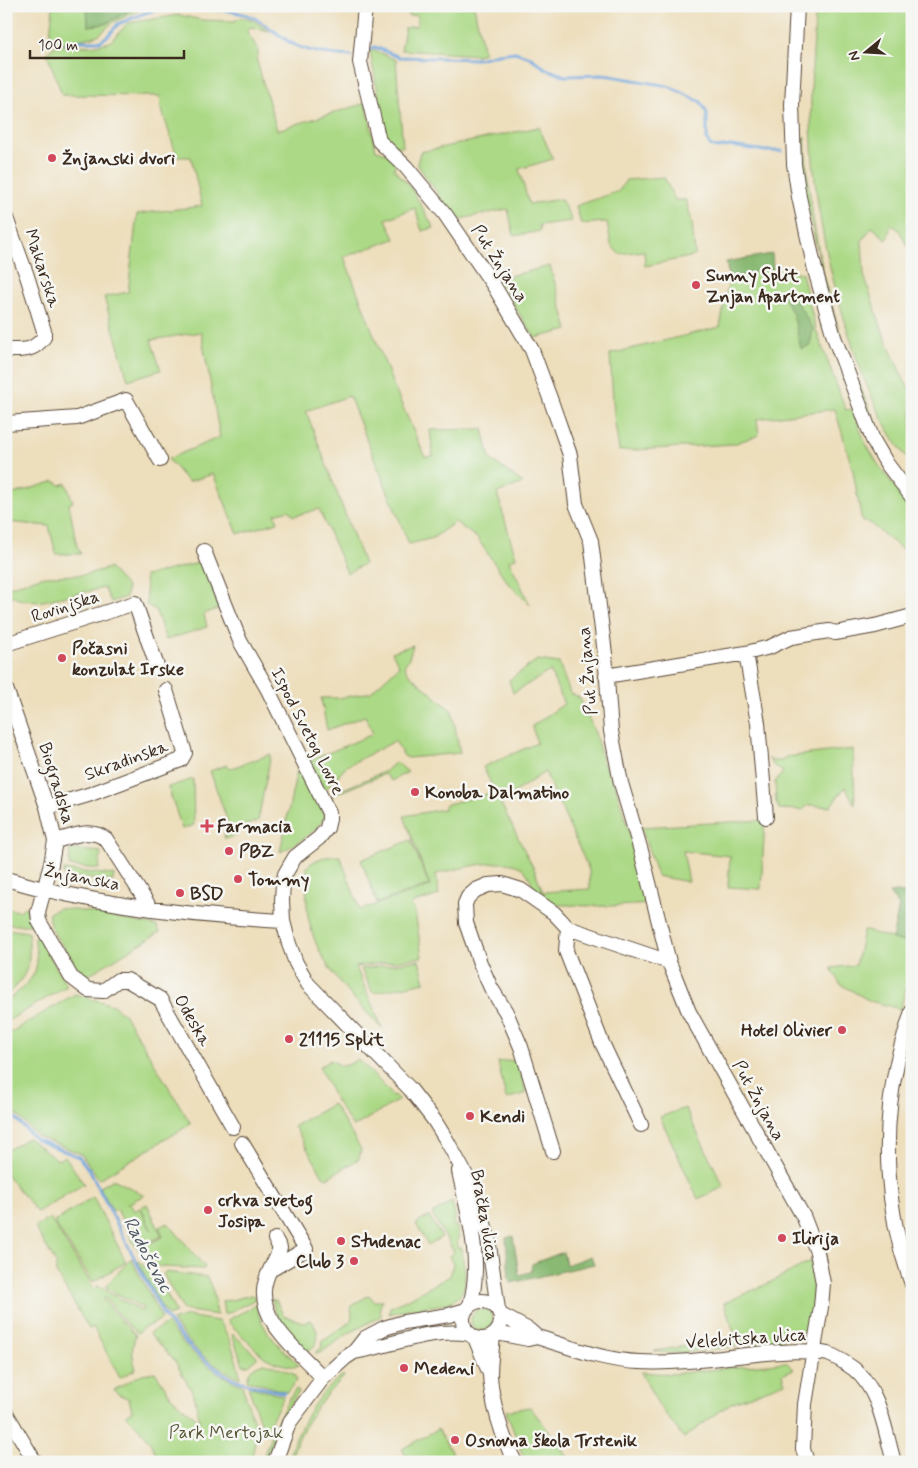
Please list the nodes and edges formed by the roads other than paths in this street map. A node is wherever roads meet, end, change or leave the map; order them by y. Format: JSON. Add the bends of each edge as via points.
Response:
{"nodes":[{"id":1,"x":365,"y":6,"type":"edge"},
{"id":2,"x":797,"y":6,"type":"edge"},
{"id":3,"x":6,"y":218,"type":"edge"},
{"id":4,"x":6,"y":350,"type":"edge"},
{"id":5,"x":6,"y":423,"type":"edge"},
{"id":6,"x":160,"y":460,"type":"dead end"},
{"id":7,"x":912,"y":496,"type":"edge"},
{"id":8,"x":204,"y":551,"type":"dead end"},
{"id":9,"x":912,"y":616,"type":"edge"},
{"id":10,"x":6,"y":644,"type":"edge"},
{"id":11,"x":746,"y":653,"type":"junction"},
{"id":12,"x":158,"y":669,"type":"dead end"},
{"id":13,"x":606,"y":676,"type":"junction"},
{"id":14,"x":6,"y":689,"type":"edge"},
{"id":15,"x":166,"y":690,"type":"dead end"},
{"id":16,"x":47,"y":807,"type":"junction"},
{"id":17,"x":766,"y":817,"type":"dead end"},
{"id":18,"x":55,"y":841,"type":"junction"},
{"id":19,"x":6,"y":878,"type":"edge"},
{"id":20,"x":43,"y":890,"type":"junction"},
{"id":21,"x":152,"y":909,"type":"junction"},
{"id":22,"x":283,"y":921,"type":"junction"},
{"id":23,"x":568,"y":928,"type":"junction"},
{"id":24,"x":669,"y":962,"type":"junction"},
{"id":25,"x":912,"y":1011,"type":"edge"},
{"id":26,"x":641,"y":1125,"type":"dead end"},
{"id":27,"x":233,"y":1127,"type":"dead end"},
{"id":28,"x":242,"y":1142,"type":"dead end"},
{"id":29,"x":553,"y":1151,"type":"dead end"},
{"id":30,"x":456,"y":1160,"type":"junction"},
{"id":31,"x":276,"y":1240,"type":"dead end"},
{"id":32,"x":271,"y":1270,"type":"junction"},
{"id":33,"x":912,"y":1284,"type":"edge"},
{"id":34,"x":468,"y":1308,"type":"junction"},
{"id":35,"x":499,"y":1312,"type":"junction"},
{"id":36,"x":494,"y":1335,"type":"junction"},
{"id":37,"x":472,"y":1336,"type":"junction"},
{"id":38,"x":537,"y":1337,"type":"junction"},
{"id":39,"x":354,"y":1352,"type":"junction"},
{"id":40,"x":813,"y":1352,"type":"junction"},
{"id":41,"x":490,"y":1375,"type":"junction"},
{"id":42,"x":324,"y":1378,"type":"junction"},
{"id":43,"x":6,"y":1413,"type":"edge"},
{"id":44,"x":35,"y":1462,"type":"edge"},
{"id":45,"x":275,"y":1462,"type":"edge"},
{"id":46,"x":515,"y":1462,"type":"edge"},
{"id":47,"x":807,"y":1462,"type":"edge"},
{"id":48,"x":894,"y":1462,"type":"edge"}],
"edges":[{"from":1,"to":13,"type":"street","name":"Put Žnjana","via":[[360,62],[378,141],[406,167],[445,214],[494,286],[532,350],[552,401],[570,455],[576,504],[591,541]]},
{"from":2,"to":7,"type":"street","via":[[793,146],[796,182],[815,270],[834,337],[873,440]]},
{"from":3,"to":4,"type":"street","name":"Makarska","via":[[44,331],[44,337],[29,350]]},
{"from":5,"to":6,"type":"street","via":[[77,418],[126,400]]},
{"from":8,"to":22,"type":"street","name":"Ispod Svetog Lovre","via":[[240,641],[329,813],[327,828],[294,857],[285,874]]},
{"from":9,"to":11,"type":"street","via":[[836,633],[791,637]]},
{"from":10,"to":12,"type":"street","name":"Rovinjska","via":[[135,603]]},
{"from":11,"to":13,"type":"street"},
{"from":11,"to":17,"type":"street","via":[[758,722]]},
{"from":13,"to":24,"type":"street","name":"Put Žnjana","via":[[611,731],[621,783]]},
{"from":14,"to":16,"type":"street","name":"Biogradska"},
{"from":15,"to":16,"type":"street","name":"Skradinska","via":[[185,753],[182,760]]},
{"from":16,"to":18,"type":"street","name":"Biogradska"},
{"from":18,"to":20,"type":"street","name":"Biogradska"},
{"from":18,"to":21,"type":"street","via":[[87,832],[98,833],[106,839]]},
{"from":19,"to":20,"type":"street","name":"Žnjanska"},
{"from":20,"to":21,"type":"street","name":"Žnjanska"},
{"from":20,"to":27,"type":"street","name":"Odeska","via":[[39,921],[71,977],[88,990],[102,991],[118,980],[127,980],[160,999]]},
{"from":21,"to":22,"type":"street","name":"Žnjanska"},
{"from":22,"to":30,"type":"street","name":"Bračka ulica","via":[[294,958],[308,984],[410,1089],[434,1120]]},
{"from":23,"to":24,"type":"street"},
{"from":23,"to":26,"type":"street","via":[[566,951],[602,1043]]},
{"from":23,"to":29,"type":"street","via":[[554,913],[521,890],[502,884],[488,884],[476,890],[465,904],[466,922],[480,964],[521,1047]]},
{"from":24,"to":40,"type":"street","name":"Put Žnjana","via":[[689,1012],[804,1218],[817,1252],[823,1283]]},
{"from":25,"to":33,"type":"street","via":[[897,1062],[888,1131],[888,1172],[897,1237]]},
{"from":28,"to":32,"type":"street","via":[[306,1249]]},
{"from":30,"to":34,"type":"street","name":"Bračka ulica","via":[[474,1254],[476,1280]]},
{"from":30,"to":35,"type":"street","name":"Bračka ulica","via":[[473,1188],[484,1221]]},
{"from":31,"to":32,"type":"street","via":[[280,1248]]},
{"from":32,"to":42,"type":"street","via":[[263,1297],[268,1315]]},
{"from":34,"to":35,"type":"street","via":[[482,1301],[494,1305]]},
{"from":34,"to":37,"type":"street","via":[[464,1323]]},
{"from":34,"to":39,"type":"street","via":[[384,1328],[365,1338]]},
{"from":35,"to":36,"type":"street","via":[[501,1325]]},
{"from":35,"to":38,"type":"street","name":"Velebitska ulica"},
{"from":36,"to":37,"type":"street","via":[[487,1338]]},
{"from":36,"to":38,"type":"street","name":"Velebitska ulica"},
{"from":36,"to":41,"type":"street"},
{"from":37,"to":39,"type":"street","via":[[460,1332],[425,1336]]},
{"from":37,"to":41,"type":"street"},
{"from":38,"to":40,"type":"street","name":"Velebitska ulica","via":[[609,1359],[638,1362],[666,1363],[775,1352]]},
{"from":39,"to":42,"type":"street"},
{"from":40,"to":47,"type":"street","name":"Put Žnjana","via":[[805,1404],[803,1449]]},
{"from":40,"to":48,"type":"street","name":"Velebitska ulica","via":[[841,1360],[864,1379],[878,1405]]},
{"from":41,"to":46,"type":"street","via":[[502,1430]]},
{"from":42,"to":45,"type":"street","via":[[289,1423]]},
{"from":43,"to":44,"type":"street"}]}
